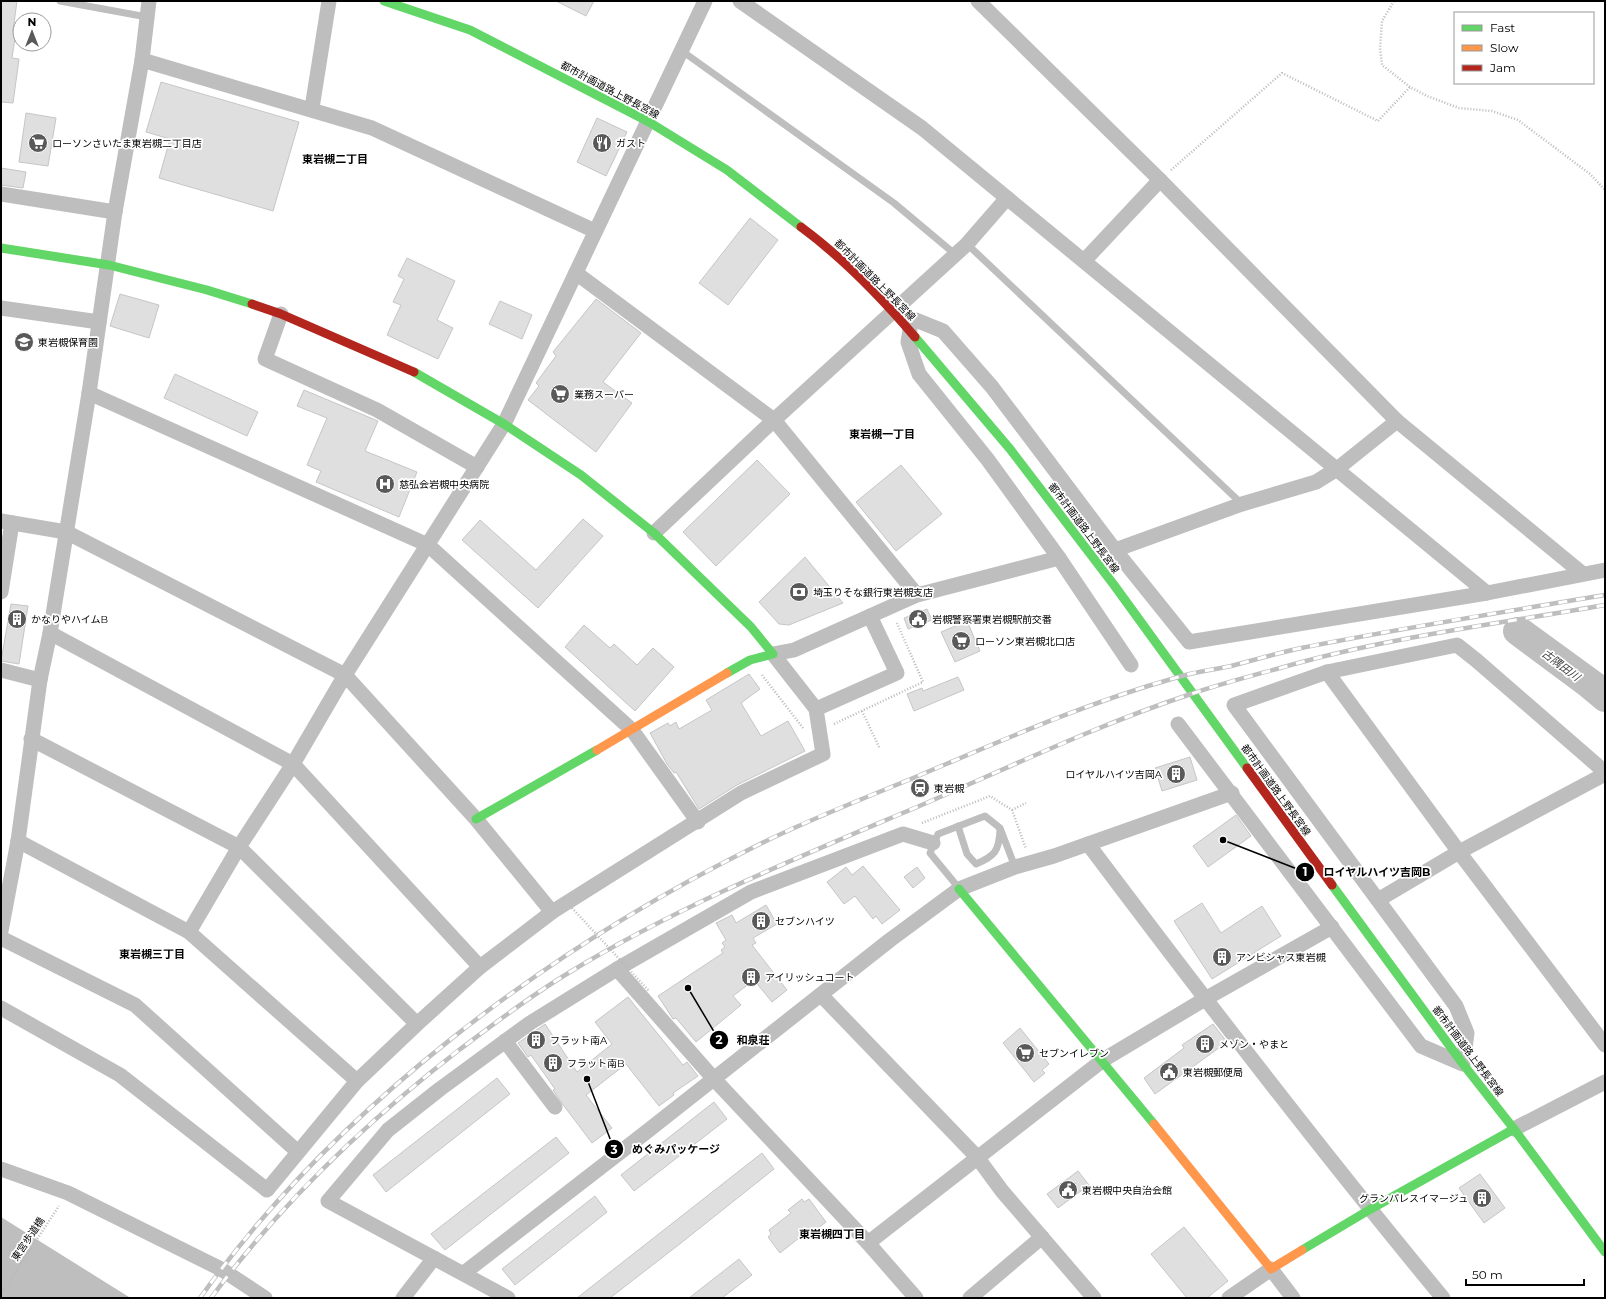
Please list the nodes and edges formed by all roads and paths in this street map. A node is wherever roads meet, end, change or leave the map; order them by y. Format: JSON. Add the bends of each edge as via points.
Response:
{"nodes":[{"id":1,"x":60,"y":1,"type":"edge"},
{"id":2,"x":149,"y":1,"type":"edge"},
{"id":3,"x":329,"y":1,"type":"edge"},
{"id":4,"x":384,"y":1,"type":"edge"},
{"id":5,"x":705,"y":1,"type":"edge"},
{"id":6,"x":740,"y":1,"type":"edge"},
{"id":7,"x":978,"y":1,"type":"edge"},
{"id":8,"x":1394,"y":1,"type":"edge"},
{"id":9,"x":147,"y":17,"type":"junction"},
{"id":10,"x":682,"y":51,"type":"junction"},
{"id":11,"x":142,"y":60,"type":"junction"},
{"id":12,"x":1410,"y":87,"type":"junction"},
{"id":13,"x":312,"y":108,"type":"junction"},
{"id":14,"x":649,"y":122,"type":"junction"},
{"id":15,"x":1160,"y":180,"type":"junction"},
{"id":16,"x":1605,"y":190,"type":"edge"},
{"id":17,"x":1,"y":194,"type":"edge"},
{"id":18,"x":1007,"y":198,"type":"junction"},
{"id":19,"x":116,"y":212,"type":"junction"},
{"id":20,"x":595,"y":231,"type":"junction"},
{"id":21,"x":967,"y":244,"type":"junction"},
{"id":22,"x":1,"y":248,"type":"edge"},
{"id":23,"x":956,"y":255,"type":"junction"},
{"id":24,"x":1084,"y":261,"type":"junction"},
{"id":25,"x":109,"y":265,"type":"junction"},
{"id":26,"x":576,"y":273,"type":"junction"},
{"id":27,"x":1,"y":308,"type":"edge"},
{"id":28,"x":893,"y":311,"type":"junction"},
{"id":29,"x":281,"y":314,"type":"junction"},
{"id":30,"x":99,"y":322,"type":"junction"},
{"id":31,"x":910,"y":330,"type":"junction"},
{"id":32,"x":89,"y":393,"type":"junction"},
{"id":33,"x":774,"y":420,"type":"junction"},
{"id":34,"x":1397,"y":422,"type":"junction"},
{"id":35,"x":504,"y":424,"type":"junction"},
{"id":36,"x":477,"y":467,"type":"junction"},
{"id":37,"x":1337,"y":469,"type":"junction"},
{"id":38,"x":1242,"y":504,"type":"junction"},
{"id":39,"x":6,"y":522,"type":"edge"},
{"id":40,"x":66,"y":532,"type":"junction"},
{"id":41,"x":654,"y":533,"type":"junction"},
{"id":42,"x":428,"y":545,"type":"junction"},
{"id":43,"x":1115,"y":550,"type":"junction"},
{"id":44,"x":1059,"y":558,"type":"junction"},
{"id":45,"x":1605,"y":570,"type":"edge"},
{"id":46,"x":1583,"y":574,"type":"junction"},
{"id":47,"x":1,"y":592,"type":"edge"},
{"id":48,"x":1487,"y":593,"type":"junction"},
{"id":49,"x":917,"y":596,"type":"junction"},
{"id":50,"x":870,"y":616,"type":"junction"},
{"id":51,"x":899,"y":618,"type":"dead end"},
{"id":52,"x":1524,"y":626,"type":"dead end"},
{"id":53,"x":50,"y":633,"type":"junction"},
{"id":54,"x":773,"y":654,"type":"junction"},
{"id":55,"x":1131,"y":665,"type":"dead end"},
{"id":56,"x":1,"y":670,"type":"edge"},
{"id":57,"x":758,"y":670,"type":"dead end"},
{"id":58,"x":1327,"y":672,"type":"junction"},
{"id":59,"x":346,"y":675,"type":"junction"},
{"id":60,"x":40,"y":680,"type":"junction"},
{"id":61,"x":1605,"y":685,"type":"edge"},
{"id":62,"x":816,"y":709,"type":"junction"},
{"id":63,"x":862,"y":711,"type":"junction"},
{"id":64,"x":1178,"y":724,"type":"dead end"},
{"id":65,"x":833,"y":725,"type":"dead end"},
{"id":66,"x":803,"y":729,"type":"dead end"},
{"id":67,"x":632,"y":730,"type":"junction"},
{"id":68,"x":31,"y":739,"type":"junction"},
{"id":69,"x":880,"y":749,"type":"dead end"},
{"id":70,"x":293,"y":764,"type":"junction"},
{"id":71,"x":1605,"y":773,"type":"edge"},
{"id":72,"x":1232,"y":793,"type":"junction"},
{"id":73,"x":1026,"y":803,"type":"dead end"},
{"id":74,"x":1012,"y":810,"type":"junction"},
{"id":75,"x":476,"y":819,"type":"junction"},
{"id":76,"x":698,"y":822,"type":"junction"},
{"id":77,"x":918,"y":825,"type":"dead end"},
{"id":78,"x":958,"y":826,"type":"junction"},
{"id":79,"x":1000,"y":828,"type":"junction"},
{"id":80,"x":18,"y":841,"type":"junction"},
{"id":81,"x":933,"y":843,"type":"junction"},
{"id":82,"x":1088,"y":844,"type":"junction"},
{"id":83,"x":239,"y":847,"type":"junction"},
{"id":84,"x":1459,"y":852,"type":"junction"},
{"id":85,"x":1027,"y":854,"type":"dead end"},
{"id":86,"x":1015,"y":867,"type":"junction"},
{"id":87,"x":960,"y":889,"type":"junction"},
{"id":88,"x":1378,"y":900,"type":"junction"},
{"id":89,"x":572,"y":908,"type":"dead end"},
{"id":90,"x":552,"y":912,"type":"junction"},
{"id":91,"x":1332,"y":927,"type":"junction"},
{"id":92,"x":1,"y":931,"type":"edge"},
{"id":93,"x":189,"y":932,"type":"junction"},
{"id":94,"x":1,"y":938,"type":"edge"},
{"id":95,"x":480,"y":967,"type":"junction"},
{"id":96,"x":624,"y":968,"type":"junction"},
{"id":97,"x":642,"y":989,"type":"dead end"},
{"id":98,"x":649,"y":992,"type":"dead end"},
{"id":99,"x":821,"y":995,"type":"junction"},
{"id":100,"x":1205,"y":999,"type":"junction"},
{"id":101,"x":1,"y":1008,"type":"edge"},
{"id":102,"x":417,"y":1024,"type":"junction"},
{"id":103,"x":505,"y":1041,"type":"junction"},
{"id":104,"x":1605,"y":1045,"type":"edge"},
{"id":105,"x":1103,"y":1060,"type":"junction"},
{"id":106,"x":1463,"y":1064,"type":"junction"},
{"id":107,"x":714,"y":1079,"type":"junction"},
{"id":108,"x":357,"y":1082,"type":"junction"},
{"id":109,"x":1605,"y":1082,"type":"edge"},
{"id":110,"x":555,"y":1108,"type":"dead end"},
{"id":111,"x":1514,"y":1129,"type":"junction"},
{"id":112,"x":298,"y":1152,"type":"junction"},
{"id":113,"x":976,"y":1157,"type":"junction"},
{"id":114,"x":1,"y":1169,"type":"edge"},
{"id":115,"x":68,"y":1193,"type":"junction"},
{"id":116,"x":1369,"y":1210,"type":"junction"},
{"id":117,"x":1042,"y":1237,"type":"junction"},
{"id":118,"x":868,"y":1243,"type":"junction"},
{"id":119,"x":1605,"y":1252,"type":"edge"},
{"id":120,"x":434,"y":1258,"type":"junction"},
{"id":121,"x":1271,"y":1269,"type":"junction"},
{"id":122,"x":464,"y":1273,"type":"junction"},
{"id":123,"x":1,"y":1294,"type":"edge"},
{"id":124,"x":265,"y":1298,"type":"edge"},
{"id":125,"x":403,"y":1298,"type":"edge"},
{"id":126,"x":508,"y":1298,"type":"edge"},
{"id":127,"x":916,"y":1298,"type":"edge"},
{"id":128,"x":970,"y":1298,"type":"edge"},
{"id":129,"x":1094,"y":1298,"type":"edge"},
{"id":130,"x":1229,"y":1298,"type":"edge"},
{"id":131,"x":1293,"y":1298,"type":"edge"},
{"id":132,"x":1443,"y":1298,"type":"edge"}],
"edges":[{"from":1,"to":9,"type":"lane"},
{"from":2,"to":9,"type":"street"},
{"from":3,"to":13,"type":"street"},
{"from":4,"to":14,"type":"street","name":"都市計画道路上野長宮線","via":[[470,30]]},
{"from":5,"to":10,"type":"street"},
{"from":6,"to":18,"type":"street","via":[[922,128]]},
{"from":7,"to":15,"type":"street"},
{"from":8,"to":12,"type":"path","via":[[1382,21],[1382,65]]},
{"from":9,"to":11,"type":"street"},
{"from":10,"to":14,"type":"street"},
{"from":10,"to":23,"type":"lane","via":[[894,203]]},
{"from":11,"to":13,"type":"street"},
{"from":11,"to":19,"type":"street"},
{"from":12,"to":15,"type":"path","via":[[1378,121],[1282,73]]},
{"from":12,"to":16,"type":"path","via":[[1459,108],[1492,110],[1518,120],[1590,174]]},
{"from":13,"to":20,"type":"street","via":[[372,128]]},
{"from":14,"to":20,"type":"street"},
{"from":14,"to":28,"type":"street","name":"都市計画道路上野長宮線","via":[[727,170],[825,245]]},
{"from":15,"to":24,"type":"street"},
{"from":15,"to":34,"type":"street"},
{"from":17,"to":19,"type":"street"},
{"from":18,"to":21,"type":"street"},
{"from":18,"to":24,"type":"street"},
{"from":19,"to":25,"type":"street"},
{"from":20,"to":26,"type":"street"},
{"from":21,"to":23,"type":"street"},
{"from":21,"to":38,"type":"lane"},
{"from":22,"to":25,"type":"street"},
{"from":23,"to":28,"type":"street"},
{"from":24,"to":37,"type":"street"},
{"from":25,"to":29,"type":"street","via":[[207,290]]},
{"from":25,"to":30,"type":"street"},
{"from":26,"to":33,"type":"street"},
{"from":26,"to":35,"type":"street"},
{"from":27,"to":30,"type":"street"},
{"from":28,"to":31,"type":"street","name":"都市計画道路上野長宮線"},
{"from":28,"to":33,"type":"street"},
{"from":28,"to":43,"type":"street","via":[[944,331],[992,387]]},
{"from":29,"to":35,"type":"street","via":[[420,374]]},
{"from":29,"to":36,"type":"street","via":[[265,359],[377,410]]},
{"from":30,"to":32,"type":"street"},
{"from":31,"to":44,"type":"street","via":[[908,342],[919,374],[988,460]]},
{"from":31,"to":106,"type":"street","name":"都市計画道路上野長宮線","via":[[1010,448],[1114,585]]},
{"from":32,"to":40,"type":"street"},
{"from":32,"to":42,"type":"street"},
{"from":33,"to":41,"type":"street"},
{"from":33,"to":49,"type":"street"},
{"from":34,"to":37,"type":"street"},
{"from":34,"to":46,"type":"street"},
{"from":35,"to":36,"type":"street"},
{"from":35,"to":41,"type":"street","via":[[581,475]]},
{"from":36,"to":42,"type":"street"},
{"from":37,"to":38,"type":"street","via":[[1316,482]]},
{"from":37,"to":48,"type":"street"},
{"from":38,"to":43,"type":"street"},
{"from":39,"to":40,"type":"street"},
{"from":39,"to":47,"type":"street"},
{"from":40,"to":53,"type":"street"},
{"from":40,"to":59,"type":"street"},
{"from":41,"to":54,"type":"street","via":[[751,627]]},
{"from":42,"to":59,"type":"street"},
{"from":42,"to":67,"type":"street"},
{"from":43,"to":48,"type":"street","via":[[1189,642]]},
{"from":44,"to":49,"type":"street"},
{"from":44,"to":55,"type":"street"},
{"from":45,"to":46,"type":"street"},
{"from":46,"to":48,"type":"street"},
{"from":49,"to":50,"type":"street"},
{"from":50,"to":54,"type":"street","via":[[794,650]]},
{"from":50,"to":62,"type":"street","via":[[897,673]]},
{"from":51,"to":63,"type":"path","via":[[895,620],[923,682]]},
{"from":52,"to":61,"type":"street"},
{"from":53,"to":60,"type":"street"},
{"from":53,"to":70,"type":"street"},
{"from":54,"to":62,"type":"street"},
{"from":54,"to":67,"type":"street","via":[[750,660]]},
{"from":56,"to":60,"type":"street"},
{"from":57,"to":66,"type":"path"},
{"from":58,"to":71,"type":"street","via":[[1457,645]]},
{"from":58,"to":84,"type":"street"},
{"from":58,"to":88,"type":"street","via":[[1234,705]]},
{"from":59,"to":70,"type":"street"},
{"from":59,"to":75,"type":"street"},
{"from":60,"to":68,"type":"street"},
{"from":62,"to":76,"type":"street","via":[[823,754],[741,793]]},
{"from":63,"to":65,"type":"path"},
{"from":63,"to":69,"type":"path"},
{"from":64,"to":72,"type":"street"},
{"from":67,"to":75,"type":"street"},
{"from":67,"to":76,"type":"street"},
{"from":68,"to":80,"type":"street"},
{"from":68,"to":83,"type":"street"},
{"from":70,"to":83,"type":"street"},
{"from":70,"to":95,"type":"street"},
{"from":71,"to":84,"type":"street"},
{"from":72,"to":82,"type":"street"},
{"from":72,"to":91,"type":"street"},
{"from":73,"to":74,"type":"path"},
{"from":74,"to":77,"type":"path","via":[[990,796]]},
{"from":74,"to":85,"type":"path"},
{"from":75,"to":90,"type":"street"},
{"from":76,"to":90,"type":"street"},
{"from":78,"to":79,"type":"lane","via":[[986,816]]},
{"from":78,"to":79,"type":"lane","via":[[967,854],[976,864],[991,858],[999,844]]},
{"from":78,"to":81,"type":"lane","via":[[938,834]]},
{"from":79,"to":86,"type":"lane"},
{"from":80,"to":92,"type":"street"},
{"from":80,"to":93,"type":"street"},
{"from":81,"to":87,"type":"lane","via":[[930,853]]},
{"from":81,"to":96,"type":"street","via":[[902,834],[752,892]]},
{"from":82,"to":86,"type":"street"},
{"from":82,"to":100,"type":"street"},
{"from":83,"to":93,"type":"street"},
{"from":83,"to":102,"type":"street"},
{"from":84,"to":88,"type":"street"},
{"from":84,"to":104,"type":"street"},
{"from":86,"to":87,"type":"street"},
{"from":87,"to":99,"type":"street"},
{"from":87,"to":105,"type":"street"},
{"from":88,"to":106,"type":"street","via":[[1456,1006],[1467,1033]]},
{"from":89,"to":98,"type":"path","bridge":true},
{"from":90,"to":95,"type":"street"},
{"from":91,"to":100,"type":"street"},
{"from":91,"to":106,"type":"street","via":[[1421,1046]]},
{"from":93,"to":108,"type":"street"},
{"from":94,"to":112,"type":"street","via":[[135,1005]]},
{"from":95,"to":102,"type":"street"},
{"from":96,"to":97,"type":"path"},
{"from":96,"to":103,"type":"street","via":[[530,1023]]},
{"from":96,"to":107,"type":"street"},
{"from":99,"to":107,"type":"street"},
{"from":99,"to":113,"type":"street"},
{"from":100,"to":105,"type":"street"},
{"from":100,"to":116,"type":"street"},
{"from":101,"to":112,"type":"street","via":[[120,1075],[266,1190]]},
{"from":102,"to":108,"type":"street"},
{"from":103,"to":110,"type":"street"},
{"from":103,"to":120,"type":"street","via":[[388,1130],[328,1201]]},
{"from":105,"to":113,"type":"street"},
{"from":105,"to":121,"type":"street"},
{"from":106,"to":111,"type":"street","name":"都市計画道路上野長宮線"},
{"from":107,"to":118,"type":"street"},
{"from":107,"to":122,"type":"street"},
{"from":108,"to":112,"type":"street"},
{"from":109,"to":111,"type":"street"},
{"from":111,"to":116,"type":"street"},
{"from":111,"to":119,"type":"street","name":"都市計画道路上野長宮線"},
{"from":113,"to":117,"type":"street"},
{"from":113,"to":118,"type":"street"},
{"from":114,"to":115,"type":"street"},
{"from":115,"to":123,"type":"path","name":"東宮歩道橋"},
{"from":115,"to":124,"type":"street","via":[[221,1269]]},
{"from":116,"to":121,"type":"street"},
{"from":116,"to":132,"type":"street"},
{"from":117,"to":128,"type":"street"},
{"from":117,"to":129,"type":"street"},
{"from":118,"to":127,"type":"street"},
{"from":120,"to":122,"type":"street"},
{"from":120,"to":125,"type":"street"},
{"from":121,"to":130,"type":"street"},
{"from":121,"to":131,"type":"street"},
{"from":122,"to":126,"type":"street"}]}
